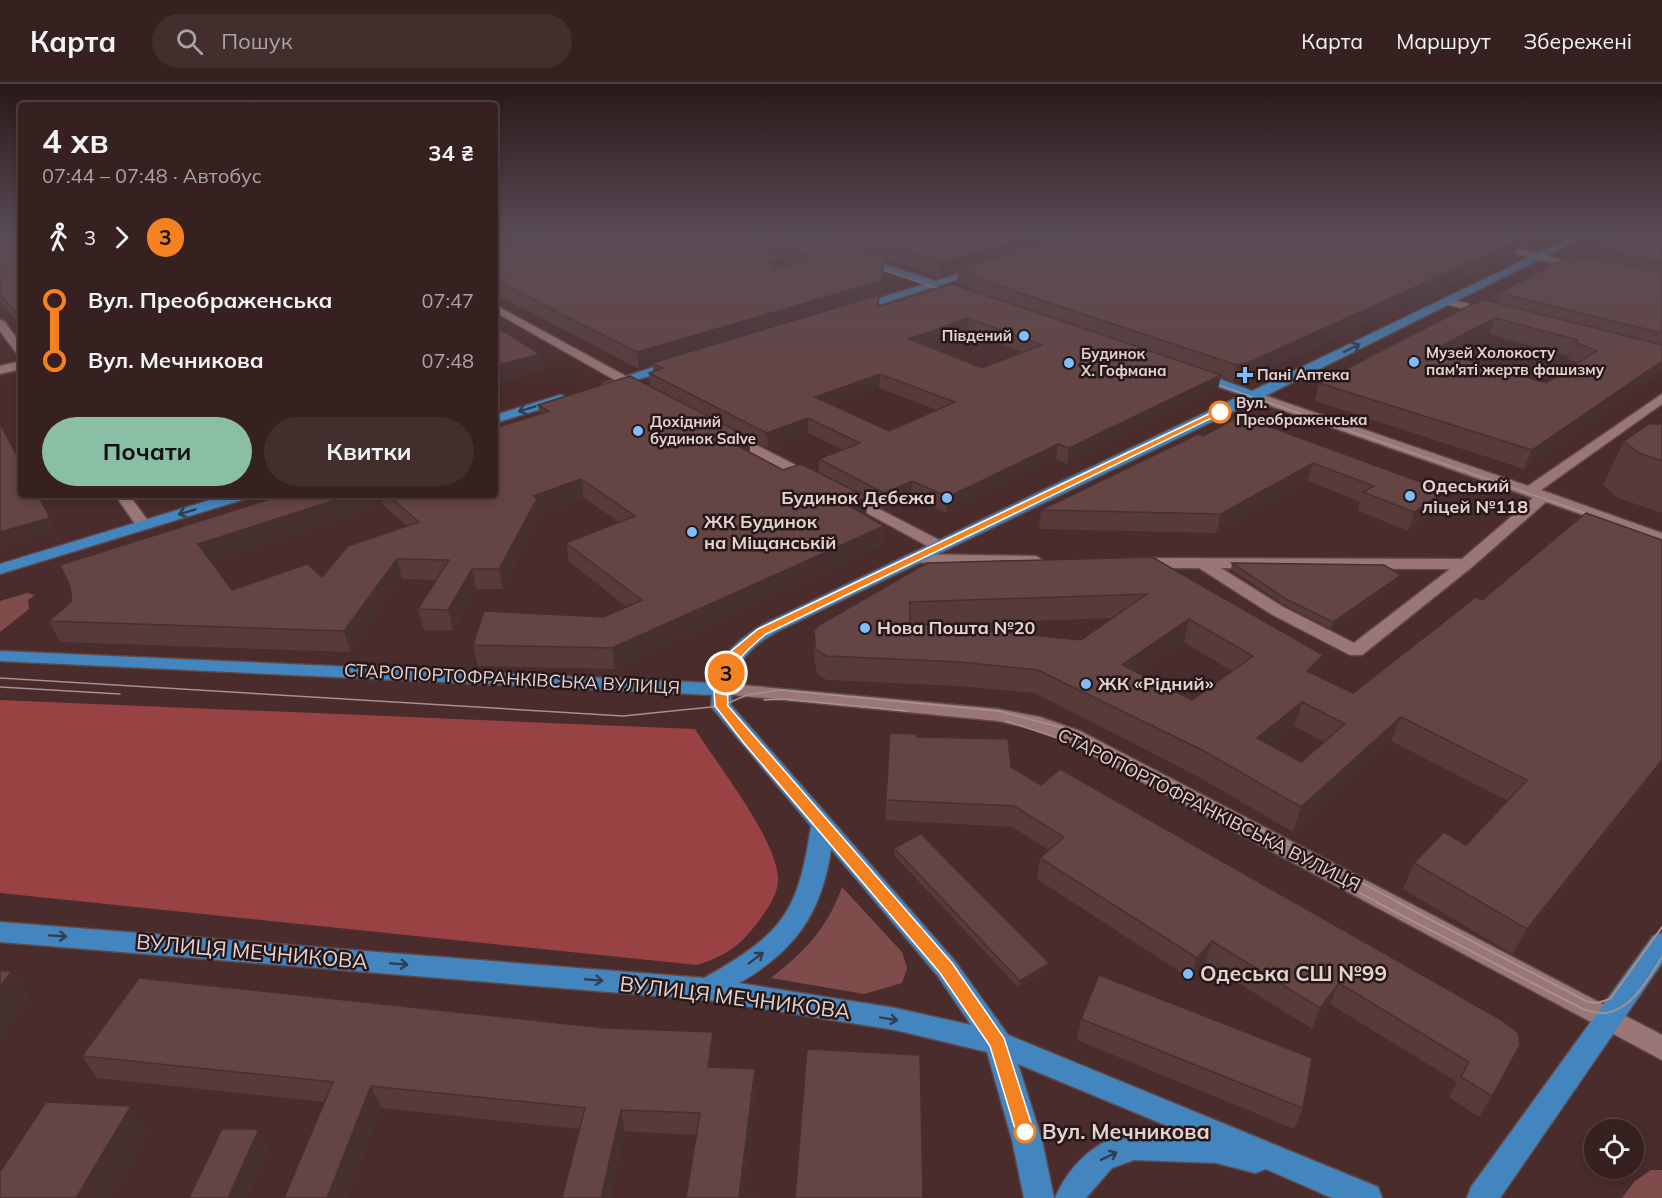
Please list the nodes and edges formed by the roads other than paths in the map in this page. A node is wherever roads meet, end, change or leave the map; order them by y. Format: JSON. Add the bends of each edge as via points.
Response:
{"nodes":[{"id":1,"x":932,"y":286,"type":"edge"},
{"id":2,"x":938,"y":286,"type":"edge"},
{"id":3,"x":1476,"y":286,"type":"edge"},
{"id":4,"x":957,"y":293,"type":"edge"},
{"id":5,"x":1445,"y":301,"type":"junction"},
{"id":6,"x":499,"y":311,"type":"edge"},
{"id":7,"x":519,"y":311,"type":"edge"},
{"id":8,"x":840,"y":314,"type":"edge"},
{"id":9,"x":1502,"y":316,"type":"edge"},
{"id":10,"x":0,"y":323,"type":"edge"},
{"id":11,"x":18,"y":348,"type":"edge"},
{"id":12,"x":688,"y":360,"type":"edge"},
{"id":13,"x":18,"y":366,"type":"edge"},
{"id":14,"x":0,"y":370,"type":"edge"},
{"id":15,"x":1182,"y":370,"type":"edge"},
{"id":16,"x":623,"y":380,"type":"junction"},
{"id":17,"x":591,"y":390,"type":"edge"},
{"id":18,"x":570,"y":396,"type":"edge"},
{"id":19,"x":1255,"y":396,"type":"junction"},
{"id":20,"x":656,"y":397,"type":"edge"},
{"id":21,"x":1662,"y":398,"type":"edge"},
{"id":22,"x":498,"y":417,"type":"edge"},
{"id":23,"x":718,"y":430,"type":"edge"},
{"id":24,"x":1531,"y":491,"type":"junction"},
{"id":25,"x":124,"y":498,"type":"edge"},
{"id":26,"x":233,"y":498,"type":"edge"},
{"id":27,"x":143,"y":525,"type":"junction"},
{"id":28,"x":1662,"y":538,"type":"edge"},
{"id":29,"x":939,"y":546,"type":"junction"},
{"id":30,"x":911,"y":559,"type":"junction"},
{"id":31,"x":1058,"y":561,"type":"edge"},
{"id":32,"x":1125,"y":562,"type":"edge"},
{"id":33,"x":1202,"y":563,"type":"junction"},
{"id":34,"x":1466,"y":564,"type":"junction"},
{"id":35,"x":0,"y":569,"type":"edge"},
{"id":36,"x":0,"y":656,"type":"edge"},
{"id":37,"x":720,"y":690,"type":"junction"},
{"id":38,"x":822,"y":826,"type":"junction"},
{"id":39,"x":0,"y":932,"type":"edge"},
{"id":40,"x":1662,"y":943,"type":"edge"},
{"id":41,"x":707,"y":989,"type":"junction"},
{"id":42,"x":1608,"y":1018,"type":"junction"},
{"id":43,"x":998,"y":1043,"type":"junction"},
{"id":44,"x":1662,"y":1048,"type":"edge"},
{"id":45,"x":1309,"y":1173,"type":"junction"},
{"id":46,"x":1039,"y":1198,"type":"edge"},
{"id":47,"x":1070,"y":1198,"type":"edge"},
{"id":48,"x":1366,"y":1198,"type":"edge"},
{"id":49,"x":1482,"y":1198,"type":"edge"}],
"edges":[{"from":1,"to":8,"type":"main road"},
{"from":2,"to":4,"type":"main road"},
{"from":3,"to":5,"type":"main road"},
{"from":5,"to":9,"type":"street"},
{"from":19,"to":5,"type":"main road","one_way":true},
{"from":6,"to":7,"type":"street"},
{"from":6,"to":16,"type":"street"},
{"from":10,"to":11,"type":"street"},
{"from":12,"to":16,"type":"main road"},
{"from":13,"to":14,"type":"street"},
{"from":15,"to":19,"type":"main road"},
{"from":16,"to":17,"type":"main road"},
{"from":16,"to":20,"type":"street"},
{"from":18,"to":22,"type":"main road","one_way":true},
{"from":19,"to":24,"type":"street"},
{"from":19,"to":29,"type":"main road"},
{"from":21,"to":24,"type":"street"},
{"from":23,"to":29,"type":"street"},
{"from":24,"to":28,"type":"street"},
{"from":24,"to":34,"type":"street","via":[[1543,497]]},
{"from":25,"to":27,"type":"street"},
{"from":26,"to":27,"type":"main road","one_way":true},
{"from":27,"to":35,"type":"main road"},
{"from":29,"to":30,"type":"main road"},
{"from":30,"to":31,"type":"street"},
{"from":30,"to":37,"type":"main road","via":[[741,646],[728,666]]},
{"from":32,"to":33,"type":"street"},
{"from":33,"to":34,"type":"street"},
{"from":33,"to":34,"type":"street","via":[[1238,588],[1356,651]]},
{"from":36,"to":37,"type":"main road","name":"СТАРОПОРТОФРАНКІВСЬКА ВУЛИЦЯ"},
{"from":37,"to":38,"type":"main road","via":[[721,706]]},
{"from":37,"to":42,"type":"street","name":"СТАРОПОРТОФРАНКІВСЬКА ВУЛИЦЯ","via":[[998,715],[1073,736]]},
{"from":41,"to":38,"type":"main road","one_way":true,"via":[[780,940],[809,897],[819,862]]},
{"from":38,"to":43,"type":"main road","via":[[946,968]]},
{"from":39,"to":41,"type":"main road","name":"ВУЛИЦЯ МЕЧНИКОВА","one_way":true},
{"from":40,"to":42,"type":"main road"},
{"from":41,"to":43,"type":"main road","name":"ВУЛИЦЯ МЕЧНИКОВА","one_way":true,"via":[[895,1020]]},
{"from":42,"to":44,"type":"street","name":"СТАРОПОРТОФРАНКІВСЬКА ВУЛИЦЯ"},
{"from":42,"to":49,"type":"main road"},
{"from":43,"to":45,"type":"main road","name":"ВУЛИЦЯ МЕЧНИКОВА"},
{"from":43,"to":46,"type":"main road","via":[[1027,1140]]},
{"from":47,"to":45,"type":"main road","one_way":true,"via":[[1074,1188],[1102,1158],[1134,1146],[1216,1149]]},
{"from":45,"to":48,"type":"main road","name":"ВУЛИЦЯ МЕЧНИКОВА"}]}
